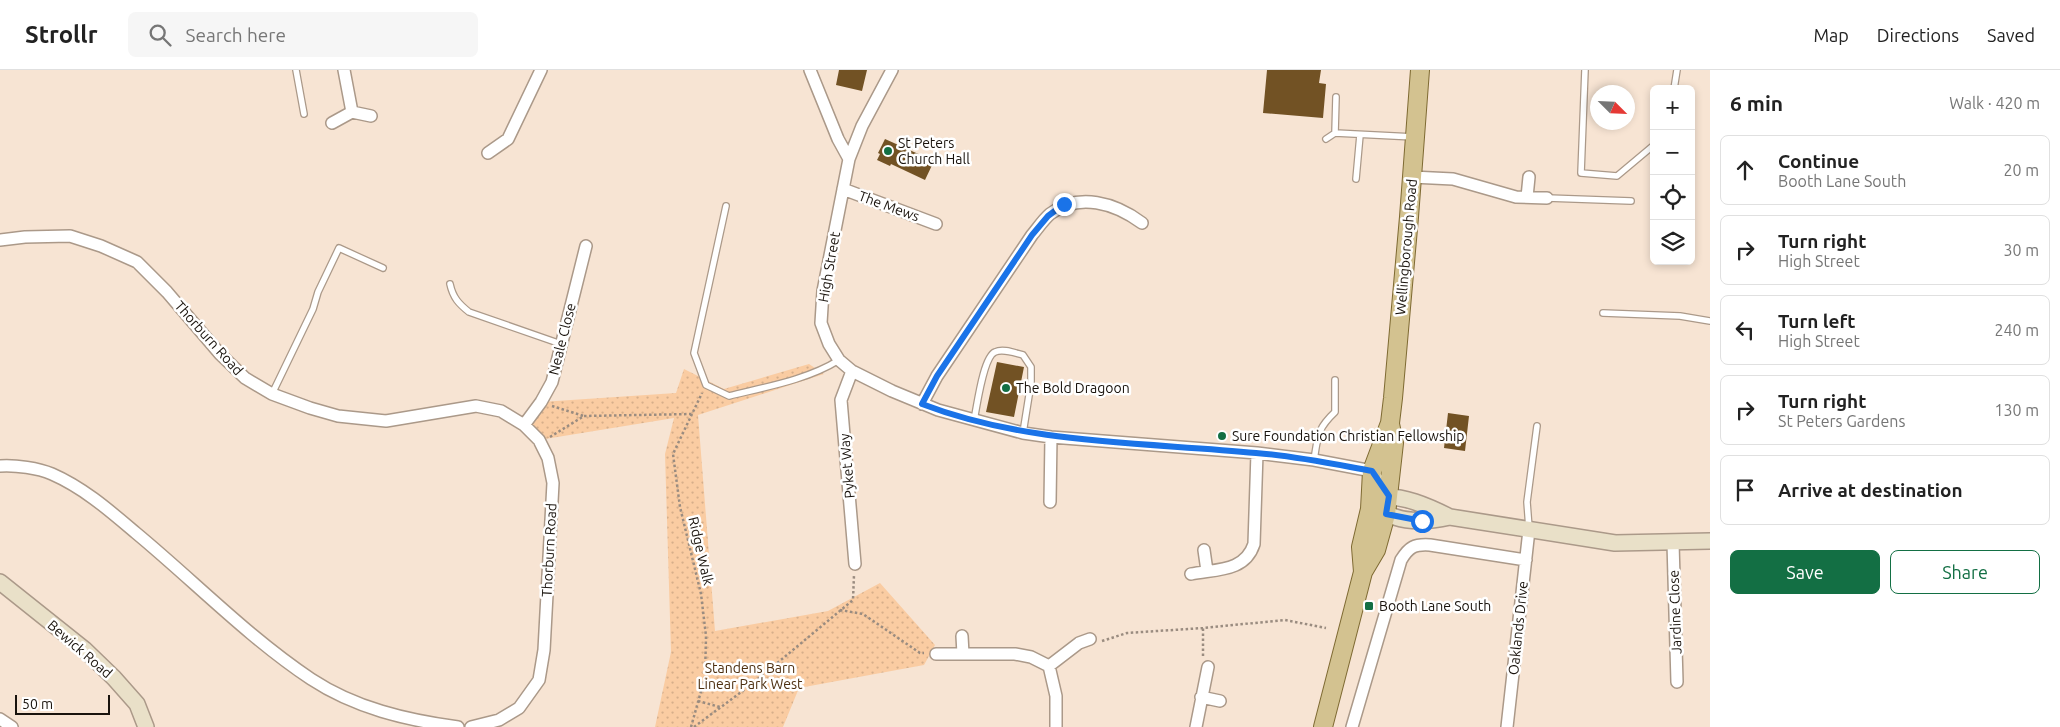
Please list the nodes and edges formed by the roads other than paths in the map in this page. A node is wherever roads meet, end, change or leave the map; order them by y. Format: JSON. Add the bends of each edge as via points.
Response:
{"nodes":[{"id":1,"x":296,"y":70,"type":"edge"},
{"id":2,"x":344,"y":70,"type":"edge"},
{"id":3,"x":541,"y":70,"type":"edge"},
{"id":4,"x":810,"y":70,"type":"edge"},
{"id":5,"x":892,"y":70,"type":"edge"},
{"id":6,"x":1420,"y":70,"type":"edge"},
{"id":7,"x":1585,"y":70,"type":"edge"},
{"id":8,"x":1677,"y":70,"type":"edge"},
{"id":9,"x":1675,"y":85,"type":"edge"},
{"id":10,"x":1336,"y":97,"type":"dead end"},
{"id":11,"x":352,"y":112,"type":"junction"},
{"id":12,"x":304,"y":114,"type":"dead end"},
{"id":13,"x":371,"y":116,"type":"dead end"},
{"id":14,"x":332,"y":123,"type":"dead end"},
{"id":15,"x":1335,"y":133,"type":"junction"},
{"id":16,"x":1360,"y":135,"type":"junction"},
{"id":17,"x":1415,"y":137,"type":"junction"},
{"id":18,"x":1326,"y":139,"type":"dead end"},
{"id":19,"x":1650,"y":148,"type":"edge"},
{"id":20,"x":488,"y":153,"type":"dead end"},
{"id":21,"x":849,"y":160,"type":"junction"},
{"id":22,"x":1412,"y":177,"type":"junction"},
{"id":23,"x":1528,"y":177,"type":"dead end"},
{"id":24,"x":1356,"y":179,"type":"dead end"},
{"id":25,"x":843,"y":189,"type":"junction"},
{"id":26,"x":1527,"y":197,"type":"junction"},
{"id":27,"x":1547,"y":198,"type":"joint"},
{"id":28,"x":1630,"y":201,"type":"dead end"},
{"id":29,"x":726,"y":206,"type":"dead end"},
{"id":30,"x":1142,"y":223,"type":"dead end"},
{"id":31,"x":936,"y":224,"type":"dead end"},
{"id":32,"x":0,"y":240,"type":"edge"},
{"id":33,"x":586,"y":246,"type":"dead end"},
{"id":34,"x":383,"y":268,"type":"dead end"},
{"id":35,"x":450,"y":284,"type":"dead end"},
{"id":36,"x":1603,"y":313,"type":"dead end"},
{"id":37,"x":1710,"y":321,"type":"edge"},
{"id":38,"x":561,"y":344,"type":"junction"},
{"id":39,"x":840,"y":360,"type":"junction"},
{"id":40,"x":852,"y":371,"type":"junction"},
{"id":41,"x":1335,"y":380,"type":"dead end"},
{"id":42,"x":272,"y":394,"type":"junction"},
{"id":43,"x":922,"y":404,"type":"junction"},
{"id":44,"x":974,"y":420,"type":"junction"},
{"id":45,"x":1390,"y":423,"type":"junction"},
{"id":46,"x":524,"y":425,"type":"junction"},
{"id":47,"x":1537,"y":426,"type":"dead end"},
{"id":48,"x":1024,"y":433,"type":"junction"},
{"id":49,"x":1051,"y":437,"type":"junction"},
{"id":50,"x":1257,"y":453,"type":"junction"},
{"id":51,"x":1314,"y":460,"type":"junction"},
{"id":52,"x":0,"y":466,"type":"edge"},
{"id":53,"x":1372,"y":471,"type":"junction"},
{"id":54,"x":1389,"y":496,"type":"junction"},
{"id":55,"x":1371,"y":500,"type":"junction"},
{"id":56,"x":1050,"y":502,"type":"dead end"},
{"id":57,"x":1386,"y":514,"type":"junction"},
{"id":58,"x":1450,"y":517,"type":"junction"},
{"id":59,"x":1529,"y":530,"type":"junction"},
{"id":60,"x":1710,"y":541,"type":"edge"},
{"id":61,"x":1673,"y":543,"type":"junction"},
{"id":62,"x":1204,"y":550,"type":"dead end"},
{"id":63,"x":1526,"y":560,"type":"junction"},
{"id":64,"x":855,"y":564,"type":"road end"},
{"id":65,"x":1206,"y":571,"type":"junction"},
{"id":66,"x":1363,"y":572,"type":"junction"},
{"id":67,"x":1191,"y":574,"type":"dead end"},
{"id":68,"x":0,"y":582,"type":"edge"},
{"id":69,"x":962,"y":636,"type":"dead end"},
{"id":70,"x":1090,"y":639,"type":"road end"},
{"id":71,"x":936,"y":654,"type":"road end"},
{"id":72,"x":963,"y":654,"type":"junction"},
{"id":73,"x":1049,"y":666,"type":"junction"},
{"id":74,"x":1208,"y":667,"type":"road end"},
{"id":75,"x":1677,"y":682,"type":"dead end"},
{"id":76,"x":1202,"y":697,"type":"junction"},
{"id":77,"x":1220,"y":701,"type":"dead end"},
{"id":78,"x":0,"y":719,"type":"edge"},
{"id":79,"x":12,"y":727,"type":"edge"},
{"id":80,"x":146,"y":727,"type":"edge"},
{"id":81,"x":458,"y":727,"type":"edge"},
{"id":82,"x":471,"y":727,"type":"edge"},
{"id":83,"x":1056,"y":727,"type":"edge"},
{"id":84,"x":1196,"y":727,"type":"edge"},
{"id":85,"x":1322,"y":727,"type":"edge"},
{"id":86,"x":1352,"y":727,"type":"edge"},
{"id":87,"x":1507,"y":727,"type":"edge"}],
"edges":[{"from":1,"to":12,"type":"lane"},
{"from":2,"to":11,"type":"street"},
{"from":3,"to":20,"type":"street","via":[[508,138]]},
{"from":4,"to":21,"type":"street"},
{"from":5,"to":21,"type":"street","name":"High Street","via":[[862,126]]},
{"from":6,"to":17,"type":"main road","name":"Wellingborough Road"},
{"from":7,"to":19,"type":"lane","via":[[1581,173],[1617,176]]},
{"from":8,"to":9,"type":"lane"},
{"from":10,"to":15,"type":"lane"},
{"from":11,"to":13,"type":"street"},
{"from":11,"to":14,"type":"street"},
{"from":15,"to":16,"type":"lane"},
{"from":15,"to":18,"type":"lane"},
{"from":16,"to":17,"type":"lane"},
{"from":16,"to":24,"type":"lane"},
{"from":17,"to":22,"type":"main road","name":"Wellingborough Road"},
{"from":21,"to":25,"type":"street","name":"High Street"},
{"from":22,"to":26,"type":"street","via":[[1453,179],[1516,197]]},
{"from":22,"to":45,"type":"main road","name":"Wellingborough Road"},
{"from":23,"to":26,"type":"street"},
{"from":25,"to":31,"type":"street","name":"The Mews"},
{"from":25,"to":39,"type":"street","name":"High Street","via":[[823,291],[821,323]]},
{"from":26,"to":27,"type":"street"},
{"from":27,"to":28,"type":"lane"},
{"from":29,"to":39,"type":"lane","via":[[694,353],[706,385],[729,396],[812,373]]},
{"from":30,"to":43,"type":"street","via":[[1127,212],[1084,201],[1064,204],[1048,216],[948,360]]},
{"from":32,"to":42,"type":"street","name":"Thorburn Road","via":[[70,236],[137,262],[220,354],[245,378]]},
{"from":33,"to":38,"type":"street","name":"Neale Close"},
{"from":34,"to":42,"type":"lane","via":[[339,248]]},
{"from":35,"to":38,"type":"lane","via":[[452,294],[469,312]]},
{"from":36,"to":37,"type":"lane","via":[[1680,316]]},
{"from":38,"to":46,"type":"street","name":"Neale Close","via":[[552,382]]},
{"from":39,"to":40,"type":"street","name":"High Street"},
{"from":40,"to":43,"type":"street","name":"High Street"},
{"from":40,"to":64,"type":"street","name":"Pyket Way","via":[[841,400]]},
{"from":41,"to":51,"type":"lane","via":[[1335,412],[1322,424]]},
{"from":42,"to":46,"type":"street","name":"Thorburn Road","via":[[347,417],[386,421],[476,406],[501,412]]},
{"from":43,"to":44,"type":"street","name":"High Street"},
{"from":44,"to":48,"type":"street","name":"High Street"},
{"from":44,"to":48,"type":"lane","via":[[985,368],[991,356],[1005,351],[1023,355],[1031,367]]},
{"from":45,"to":53,"type":"main road","name":"Wellingborough Road"},
{"from":45,"to":54,"type":"main road","name":"Wellingborough Road","via":[[1394,443]]},
{"from":46,"to":82,"type":"street","name":"Thorburn Road","via":[[541,443],[553,483],[544,650],[539,680],[519,708],[499,720]]},
{"from":47,"to":59,"type":"lane","via":[[1527,502]]},
{"from":48,"to":49,"type":"street","name":"High Street"},
{"from":49,"to":50,"type":"street","name":"High Street"},
{"from":49,"to":56,"type":"street"},
{"from":50,"to":51,"type":"street","name":"High Street"},
{"from":50,"to":65,"type":"street","via":[[1254,544],[1251,552],[1234,567]]},
{"from":51,"to":53,"type":"street","name":"High Street"},
{"from":52,"to":81,"type":"street","via":[[50,473],[79,487],[271,650],[312,680],[385,713]]},
{"from":53,"to":54,"type":"street"},
{"from":53,"to":55,"type":"main road","name":"Wellingborough Road"},
{"from":54,"to":55,"type":"street"},
{"from":54,"to":57,"type":"main road","name":"Wellingborough Road"},
{"from":54,"to":58,"type":"street","via":[[1430,506]]},
{"from":55,"to":57,"type":"street"},
{"from":55,"to":66,"type":"main road","name":"Wellingborough Road","via":[[1361,547]]},
{"from":57,"to":58,"type":"street","via":[[1428,522]]},
{"from":57,"to":66,"type":"main road","name":"Wellingborough Road","via":[[1376,550]]},
{"from":58,"to":59,"type":"street"},
{"from":59,"to":61,"type":"street","via":[[1615,543]]},
{"from":59,"to":63,"type":"street","name":"Oaklands Drive"},
{"from":60,"to":61,"type":"street"},
{"from":61,"to":75,"type":"street","name":"Jardine Close"},
{"from":62,"to":65,"type":"street"},
{"from":63,"to":86,"type":"street","via":[[1430,544],[1411,546],[1401,560]]},
{"from":63,"to":87,"type":"street","name":"Oaklands Drive"},
{"from":65,"to":67,"type":"street"},
{"from":66,"to":85,"type":"main road","name":"Wellingborough Road"},
{"from":68,"to":80,"type":"street","name":"Bewick Road","via":[[84,648],[136,704]]},
{"from":69,"to":72,"type":"street"},
{"from":70,"to":73,"type":"street","via":[[1079,643]]},
{"from":71,"to":72,"type":"street"},
{"from":72,"to":73,"type":"street","via":[[1015,654]]},
{"from":73,"to":83,"type":"street","via":[[1056,696]]},
{"from":74,"to":76,"type":"street"},
{"from":76,"to":77,"type":"street"},
{"from":76,"to":84,"type":"street"},
{"from":78,"to":79,"type":"street"}]}
